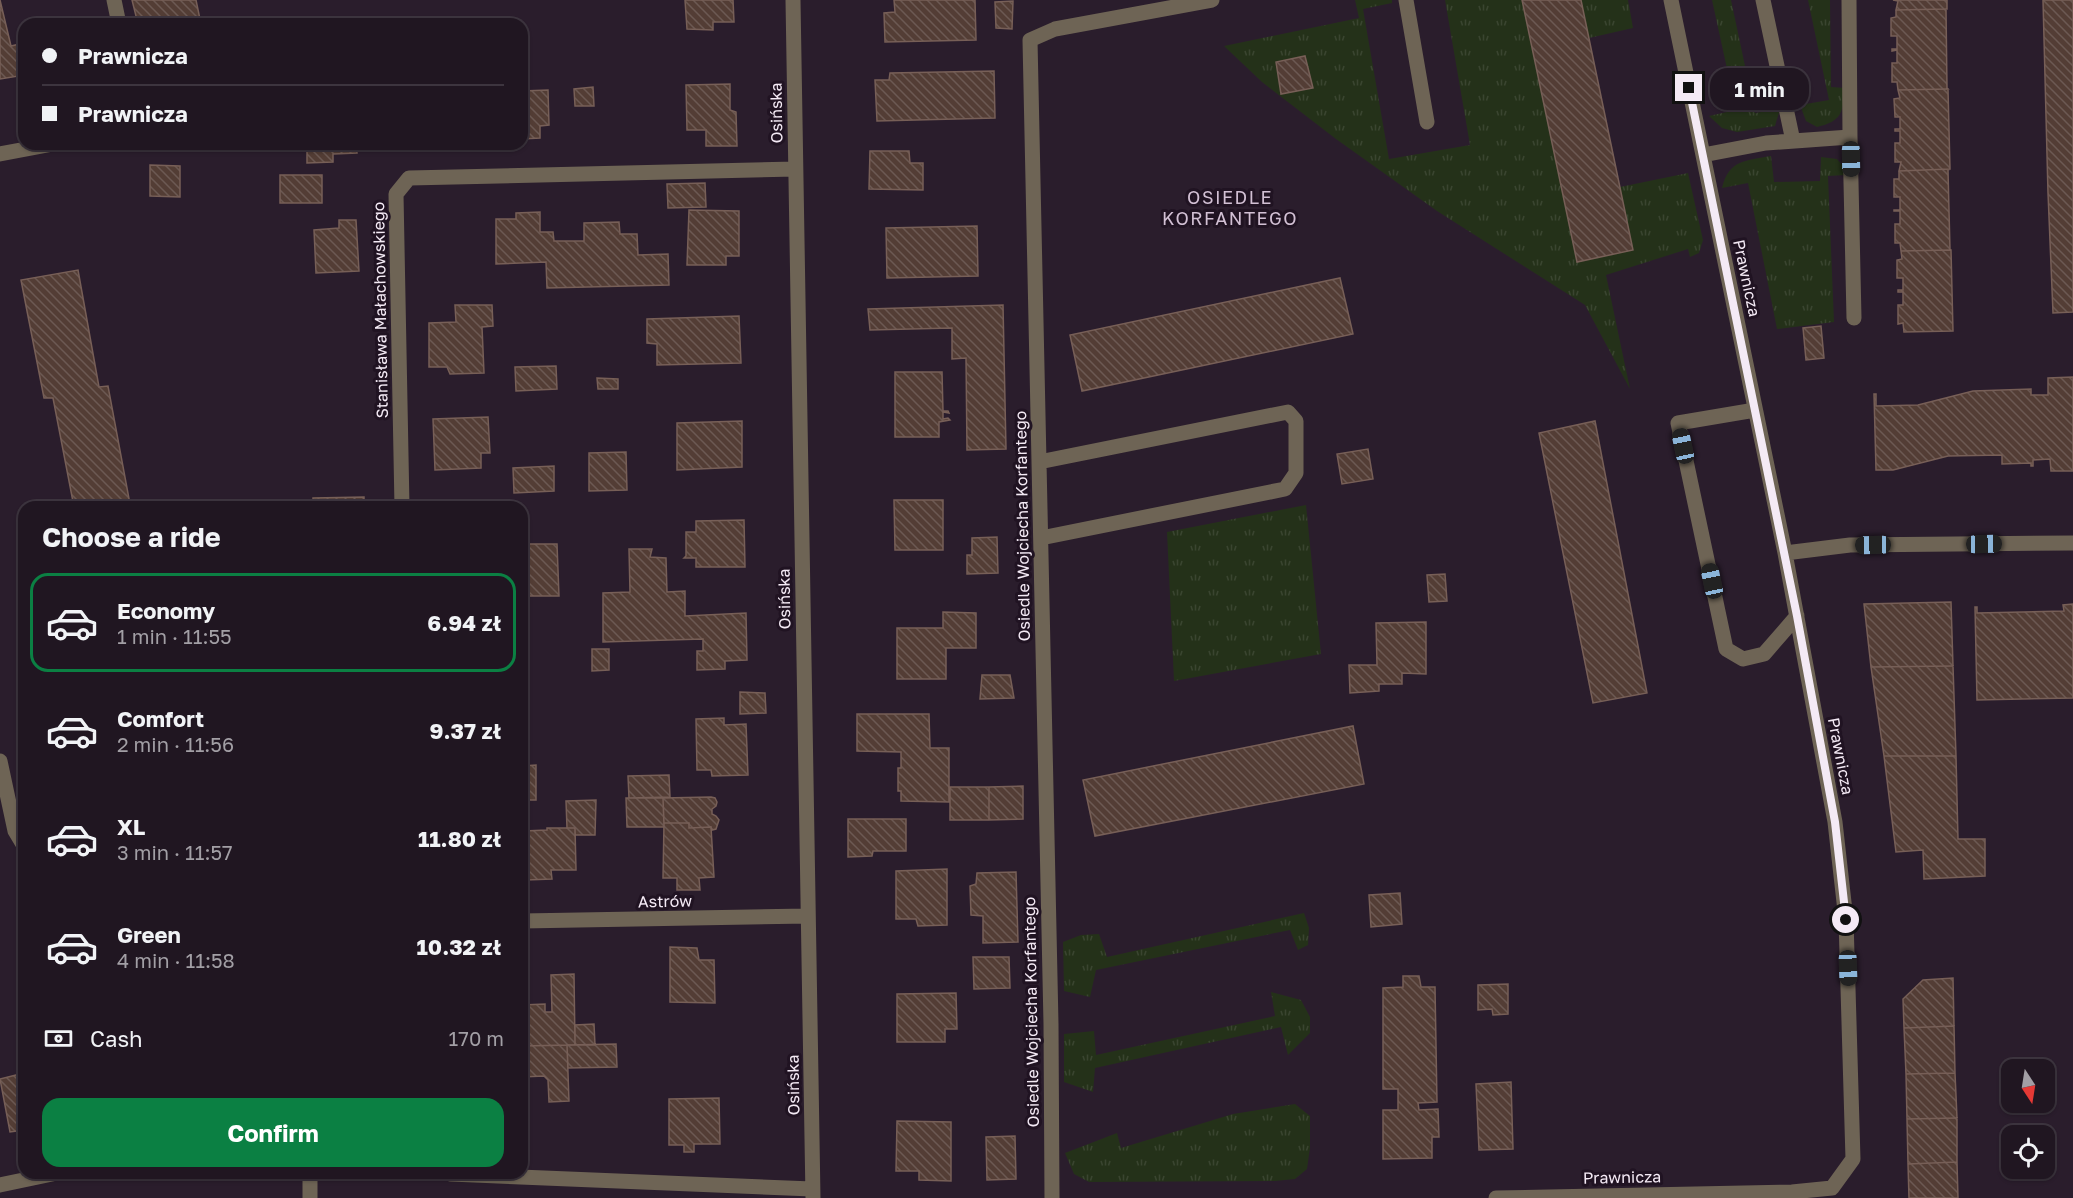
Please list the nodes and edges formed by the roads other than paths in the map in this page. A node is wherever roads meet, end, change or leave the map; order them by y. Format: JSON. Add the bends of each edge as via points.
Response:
{"nodes":[{"id":1,"x":114,"y":0,"type":"edge"},
{"id":2,"x":793,"y":0,"type":"edge"},
{"id":3,"x":1212,"y":0,"type":"edge"},
{"id":4,"x":1406,"y":0,"type":"edge"},
{"id":5,"x":1671,"y":0,"type":"edge"},
{"id":6,"x":1763,"y":0,"type":"edge"},
{"id":7,"x":1849,"y":0,"type":"edge"},
{"id":8,"x":118,"y":18,"type":"edge"},
{"id":9,"x":1427,"y":122,"type":"dead end"},
{"id":10,"x":1851,"y":137,"type":"junction"},
{"id":11,"x":1792,"y":141,"type":"junction"},
{"id":12,"x":21,"y":150,"type":"edge"},
{"id":13,"x":0,"y":154,"type":"edge"},
{"id":14,"x":1703,"y":155,"type":"junction"},
{"id":15,"x":795,"y":169,"type":"junction"},
{"id":16,"x":1854,"y":318,"type":"dead end"},
{"id":17,"x":1755,"y":410,"type":"junction"},
{"id":18,"x":1039,"y":462,"type":"junction"},
{"id":19,"x":402,"y":501,"type":"edge"},
{"id":20,"x":1041,"y":538,"type":"junction"},
{"id":21,"x":2073,"y":543,"type":"edge"},
{"id":22,"x":1785,"y":553,"type":"junction"},
{"id":23,"x":1797,"y":616,"type":"junction"},
{"id":24,"x":0,"y":761,"type":"edge"},
{"id":25,"x":18,"y":836,"type":"edge"},
{"id":26,"x":808,"y":916,"type":"junction"},
{"id":27,"x":528,"y":921,"type":"edge"},
{"id":28,"x":528,"y":1178,"type":"edge"},
{"id":29,"x":28,"y":1179,"type":"edge"},
{"id":30,"x":310,"y":1179,"type":"edge"},
{"id":31,"x":0,"y":1185,"type":"edge"},
{"id":32,"x":813,"y":1194,"type":"edge"},
{"id":33,"x":310,"y":1198,"type":"edge"},
{"id":34,"x":1052,"y":1198,"type":"edge"},
{"id":35,"x":1496,"y":1198,"type":"edge"}],
"edges":[{"from":1,"to":8,"type":"street"},
{"from":2,"to":15,"type":"street","name":"Osińska"},
{"from":3,"to":18,"type":"street","name":"Osiedle Wojciecha Korfantego","via":[[1054,29],[1030,40]]},
{"from":4,"to":9,"type":"street"},
{"from":5,"to":14,"type":"street","name":"Prawnicza"},
{"from":6,"to":11,"type":"street"},
{"from":7,"to":10,"type":"street"},
{"from":10,"to":11,"type":"street"},
{"from":10,"to":16,"type":"street"},
{"from":11,"to":14,"type":"street"},
{"from":12,"to":13,"type":"street"},
{"from":14,"to":17,"type":"street","name":"Prawnicza"},
{"from":15,"to":19,"type":"street","name":"Stanisława Małachowskiego","via":[[409,178],[396,194]]},
{"from":15,"to":26,"type":"street","name":"Osińska"},
{"from":17,"to":22,"type":"street","name":"Prawnicza"},
{"from":17,"to":23,"type":"street","via":[[1678,423],[1726,648],[1743,659],[1764,654]]},
{"from":18,"to":20,"type":"street","name":"Osiedle Wojciecha Korfantego"},
{"from":18,"to":20,"type":"street","via":[[1288,412],[1296,421],[1296,473],[1285,489]]},
{"from":20,"to":34,"type":"street","name":"Osiedle Wojciecha Korfantego"},
{"from":21,"to":22,"type":"street","via":[[1850,545]]},
{"from":22,"to":23,"type":"street","name":"Prawnicza"},
{"from":23,"to":35,"type":"street","name":"Prawnicza","via":[[1835,822],[1846,920],[1853,1159],[1832,1188]]},
{"from":24,"to":25,"type":"street"},
{"from":26,"to":27,"type":"street","name":"Astrów"},
{"from":26,"to":32,"type":"street","name":"Osińska"},
{"from":28,"to":32,"type":"street"},
{"from":29,"to":31,"type":"street"},
{"from":30,"to":33,"type":"street"}]}
